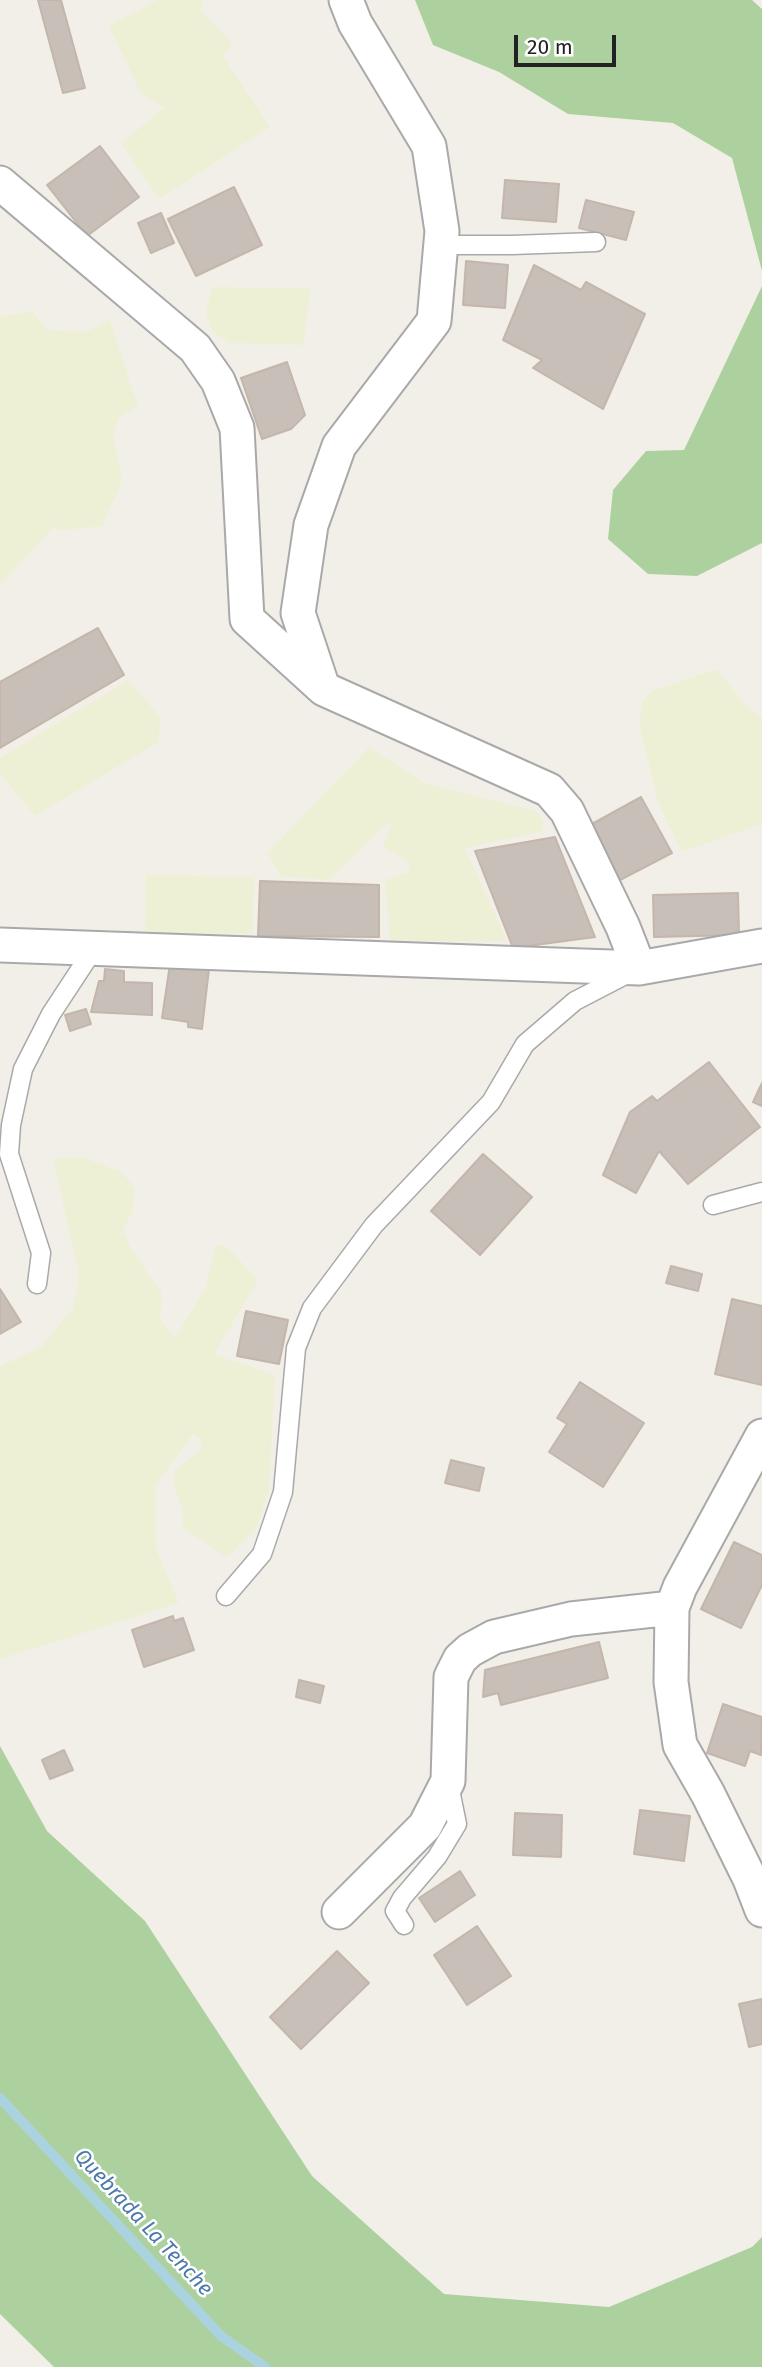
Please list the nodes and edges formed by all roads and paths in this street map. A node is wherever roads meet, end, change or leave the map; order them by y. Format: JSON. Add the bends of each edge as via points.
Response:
{"nodes":[{"id":1,"x":346,"y":0,"type":"edge"},
{"id":2,"x":0,"y":183,"type":"edge"},
{"id":3,"x":596,"y":242,"type":"dead end"},
{"id":4,"x":440,"y":245,"type":"junction"},
{"id":5,"x":324,"y":689,"type":"junction"},
{"id":6,"x":0,"y":945,"type":"edge"},
{"id":7,"x":762,"y":946,"type":"edge"},
{"id":8,"x":94,"y":947,"type":"junction"},
{"id":9,"x":639,"y":968,"type":"junction"},
{"id":10,"x":762,"y":1192,"type":"edge"},
{"id":11,"x":713,"y":1205,"type":"dead end"},
{"id":12,"x":37,"y":1284,"type":"dead end"},
{"id":13,"x":762,"y":1436,"type":"edge"},
{"id":14,"x":226,"y":1596,"type":"dead end"},
{"id":15,"x":672,"y":1608,"type":"junction"},
{"id":16,"x":448,"y":1782,"type":"junction"},
{"id":17,"x":762,"y":1910,"type":"edge"},
{"id":18,"x":339,"y":1912,"type":"dead end"},
{"id":19,"x":404,"y":1925,"type":"dead end"}],
"edges":[{"from":1,"to":4,"type":"street","via":[[355,23],[429,146],[442,231]]},
{"from":2,"to":5,"type":"street","via":[[195,348],[218,381],[237,428],[247,619]]},
{"from":3,"to":4,"type":"lane"},
{"from":4,"to":5,"type":"street","via":[[434,321],[339,446],[311,525],[298,613]]},
{"from":5,"to":9,"type":"street","via":[[549,790],[567,811]]},
{"from":6,"to":8,"type":"street"},
{"from":7,"to":9,"type":"street"},
{"from":8,"to":9,"type":"street"},
{"from":8,"to":12,"type":"lane","via":[[23,1069],[11,1125],[9,1153],[41,1253]]},
{"from":9,"to":14,"type":"lane","via":[[575,1001],[525,1044],[491,1102],[374,1225],[312,1308],[296,1348],[283,1492],[262,1554]]},
{"from":10,"to":11,"type":"lane"},
{"from":13,"to":15,"type":"street"},
{"from":15,"to":16,"type":"street","via":[[571,1619],[494,1637],[470,1650],[451,1676]]},
{"from":15,"to":17,"type":"street","via":[[671,1682],[680,1745]]},
{"from":16,"to":18,"type":"street","via":[[425,1826]]},
{"from":16,"to":19,"type":"lane","via":[[457,1824],[395,1911]]}]}
